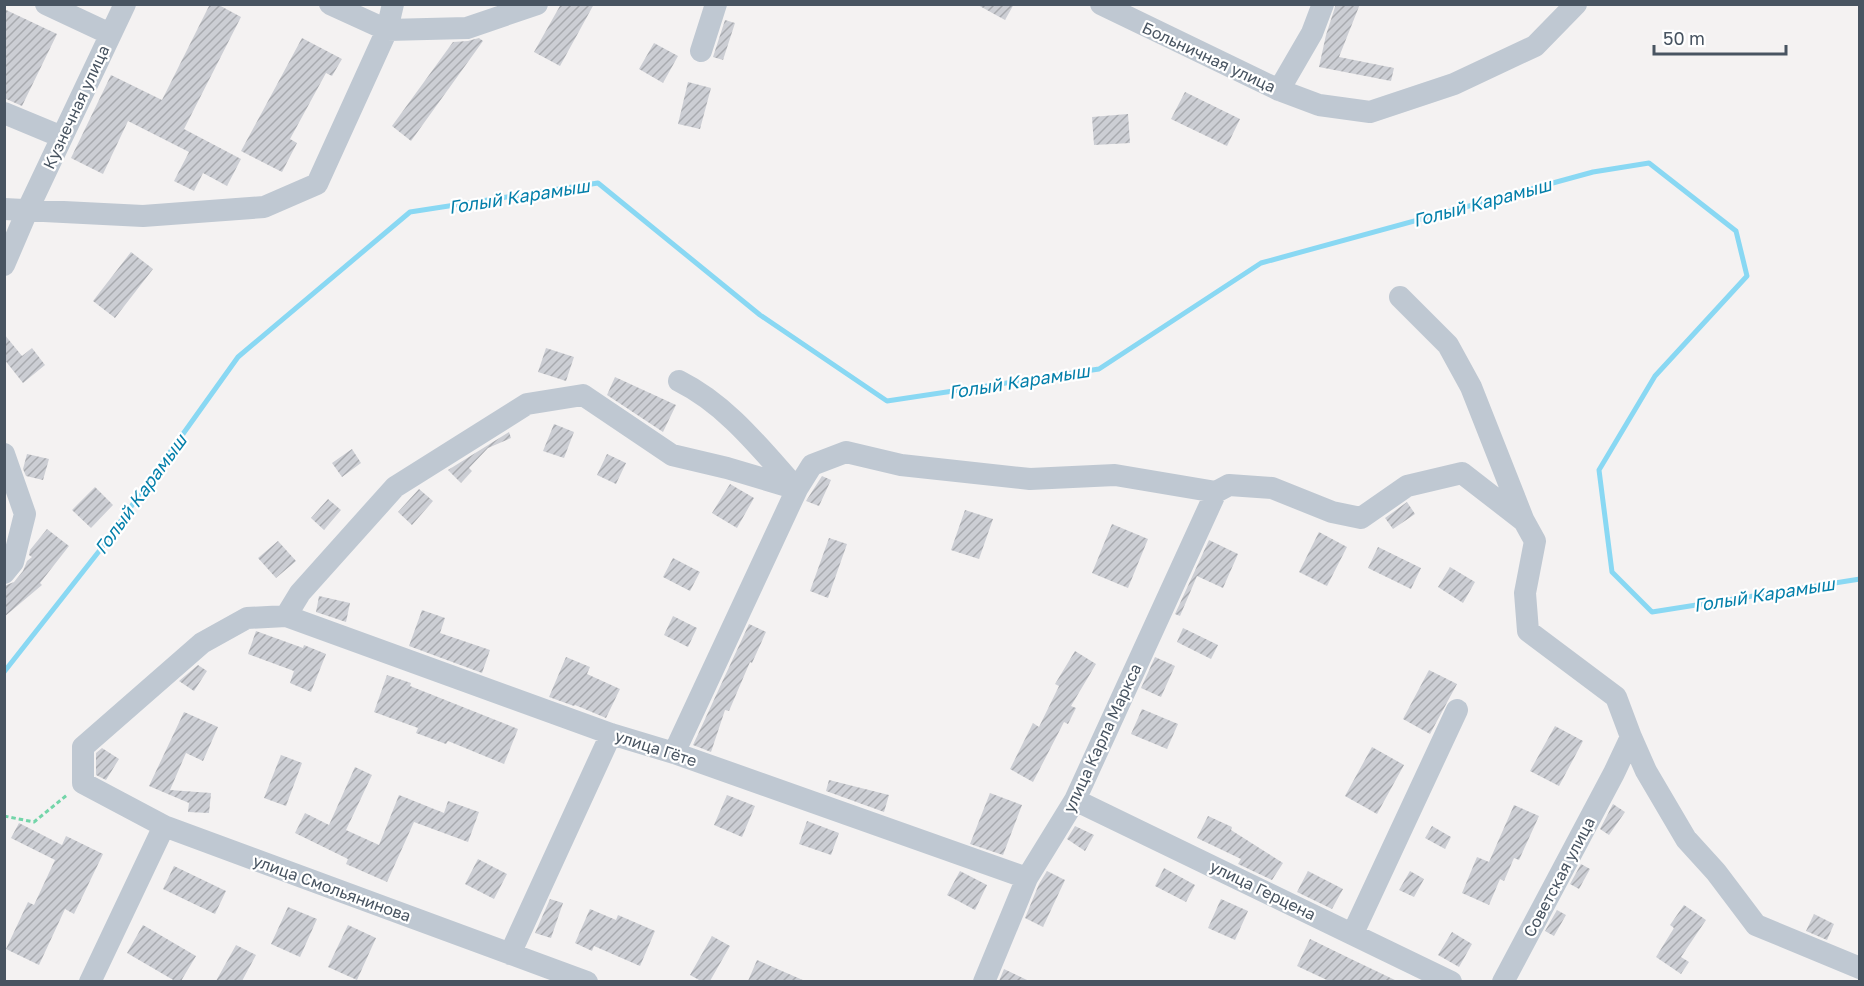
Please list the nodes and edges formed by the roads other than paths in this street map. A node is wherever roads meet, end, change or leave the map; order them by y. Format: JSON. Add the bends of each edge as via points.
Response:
{"nodes":[{"id":1,"x":46,"y":4,"type":"edge"},
{"id":2,"x":125,"y":4,"type":"edge"},
{"id":3,"x":330,"y":4,"type":"edge"},
{"id":4,"x":393,"y":4,"type":"edge"},
{"id":5,"x":537,"y":4,"type":"edge"},
{"id":6,"x":716,"y":4,"type":"edge"},
{"id":7,"x":1101,"y":4,"type":"edge"},
{"id":8,"x":1323,"y":4,"type":"edge"},
{"id":9,"x":1576,"y":4,"type":"edge"},
{"id":10,"x":1129,"y":11,"type":"edge"},
{"id":11,"x":387,"y":30,"type":"junction"},
{"id":12,"x":110,"y":34,"type":"junction"},
{"id":13,"x":701,"y":51,"type":"dead end"},
{"id":14,"x":1279,"y":90,"type":"junction"},
{"id":15,"x":4,"y":113,"type":"edge"},
{"id":16,"x":62,"y":137,"type":"junction"},
{"id":17,"x":4,"y":209,"type":"edge"},
{"id":18,"x":28,"y":209,"type":"junction"},
{"id":19,"x":4,"y":265,"type":"edge"},
{"id":20,"x":1400,"y":297,"type":"dead end"},
{"id":21,"x":679,"y":381,"type":"dead end"},
{"id":22,"x":4,"y":454,"type":"edge"},
{"id":23,"x":796,"y":489,"type":"junction"},
{"id":24,"x":1216,"y":492,"type":"junction"},
{"id":25,"x":1524,"y":521,"type":"junction"},
{"id":26,"x":4,"y":573,"type":"edge"},
{"id":27,"x":286,"y":616,"type":"junction"},
{"id":28,"x":1457,"y":710,"type":"dead end"},
{"id":29,"x":611,"y":734,"type":"junction"},
{"id":30,"x":1631,"y":737,"type":"junction"},
{"id":31,"x":674,"y":753,"type":"junction"},
{"id":32,"x":1075,"y":800,"type":"junction"},
{"id":33,"x":164,"y":826,"type":"junction"},
{"id":34,"x":1027,"y":878,"type":"junction"},
{"id":35,"x":1353,"y":933,"type":"junction"},
{"id":36,"x":510,"y":954,"type":"junction"},
{"id":37,"x":1860,"y":968,"type":"edge"},
{"id":38,"x":540,"y":974,"type":"edge"},
{"id":39,"x":90,"y":981,"type":"edge"},
{"id":40,"x":587,"y":981,"type":"edge"},
{"id":41,"x":984,"y":981,"type":"edge"},
{"id":42,"x":1451,"y":981,"type":"edge"},
{"id":43,"x":1503,"y":981,"type":"edge"}],
"edges":[{"from":1,"to":12,"type":"street"},
{"from":2,"to":12,"type":"street","name":"Кузнечная улица"},
{"from":3,"to":11,"type":"street"},
{"from":4,"to":11,"type":"street"},
{"from":5,"to":11,"type":"street","via":[[467,28]]},
{"from":6,"to":13,"type":"street"},
{"from":7,"to":10,"type":"street","name":"Больничная улица"},
{"from":8,"to":14,"type":"street","via":[[1312,33]]},
{"from":9,"to":14,"type":"street","name":"Больничная улица","via":[[1535,46],[1454,84],[1370,112],[1319,105]]},
{"from":10,"to":14,"type":"street","name":"Больничная улица"},
{"from":11,"to":18,"type":"street","via":[[317,184],[264,207],[143,216]]},
{"from":12,"to":16,"type":"street","name":"Кузнечная улица"},
{"from":15,"to":16,"type":"street"},
{"from":16,"to":18,"type":"street","name":"Кузнечная улица"},
{"from":17,"to":18,"type":"street"},
{"from":18,"to":19,"type":"street","name":"Кузнечная улица"},
{"from":20,"to":25,"type":"street","via":[[1448,345],[1471,387]]},
{"from":21,"to":23,"type":"street","via":[[700,391],[737,422]]},
{"from":22,"to":26,"type":"street","via":[[25,514],[13,562]]},
{"from":23,"to":24,"type":"street","via":[[812,465],[846,452],[901,465],[1018,478],[1115,475]]},
{"from":23,"to":27,"type":"street","via":[[672,455],[583,395],[527,404],[394,487],[300,593]]},
{"from":23,"to":31,"type":"street"},
{"from":24,"to":25,"type":"street","via":[[1229,485],[1272,488],[1332,512],[1360,518],[1407,486],[1462,473]]},
{"from":24,"to":32,"type":"street","name":"улица Карла Маркса"},
{"from":25,"to":30,"type":"street","via":[[1535,541],[1525,593],[1528,631],[1616,697]]},
{"from":27,"to":29,"type":"street","name":"улица Гёте"},
{"from":27,"to":33,"type":"street","name":"улица Смольянинова","via":[[247,618],[202,643],[83,747],[83,783]]},
{"from":28,"to":35,"type":"street"},
{"from":29,"to":31,"type":"street","name":"улица Гёте"},
{"from":29,"to":36,"type":"street"},
{"from":30,"to":37,"type":"street","via":[[1686,839],[1756,925]]},
{"from":30,"to":43,"type":"street","name":"Советская улица"},
{"from":31,"to":34,"type":"street","name":"улица Гёте"},
{"from":32,"to":34,"type":"street","name":"улица Карла Маркса"},
{"from":32,"to":35,"type":"street","name":"улица Герцена"},
{"from":33,"to":36,"type":"street","name":"улица Смольянинова"},
{"from":33,"to":39,"type":"street"},
{"from":34,"to":41,"type":"street","name":"улица Карла Маркса"},
{"from":35,"to":42,"type":"street","name":"улица Герцена"},
{"from":36,"to":38,"type":"street","name":"улица Смольянинова"},
{"from":38,"to":40,"type":"street","name":"улица Смольянинова"}]}
